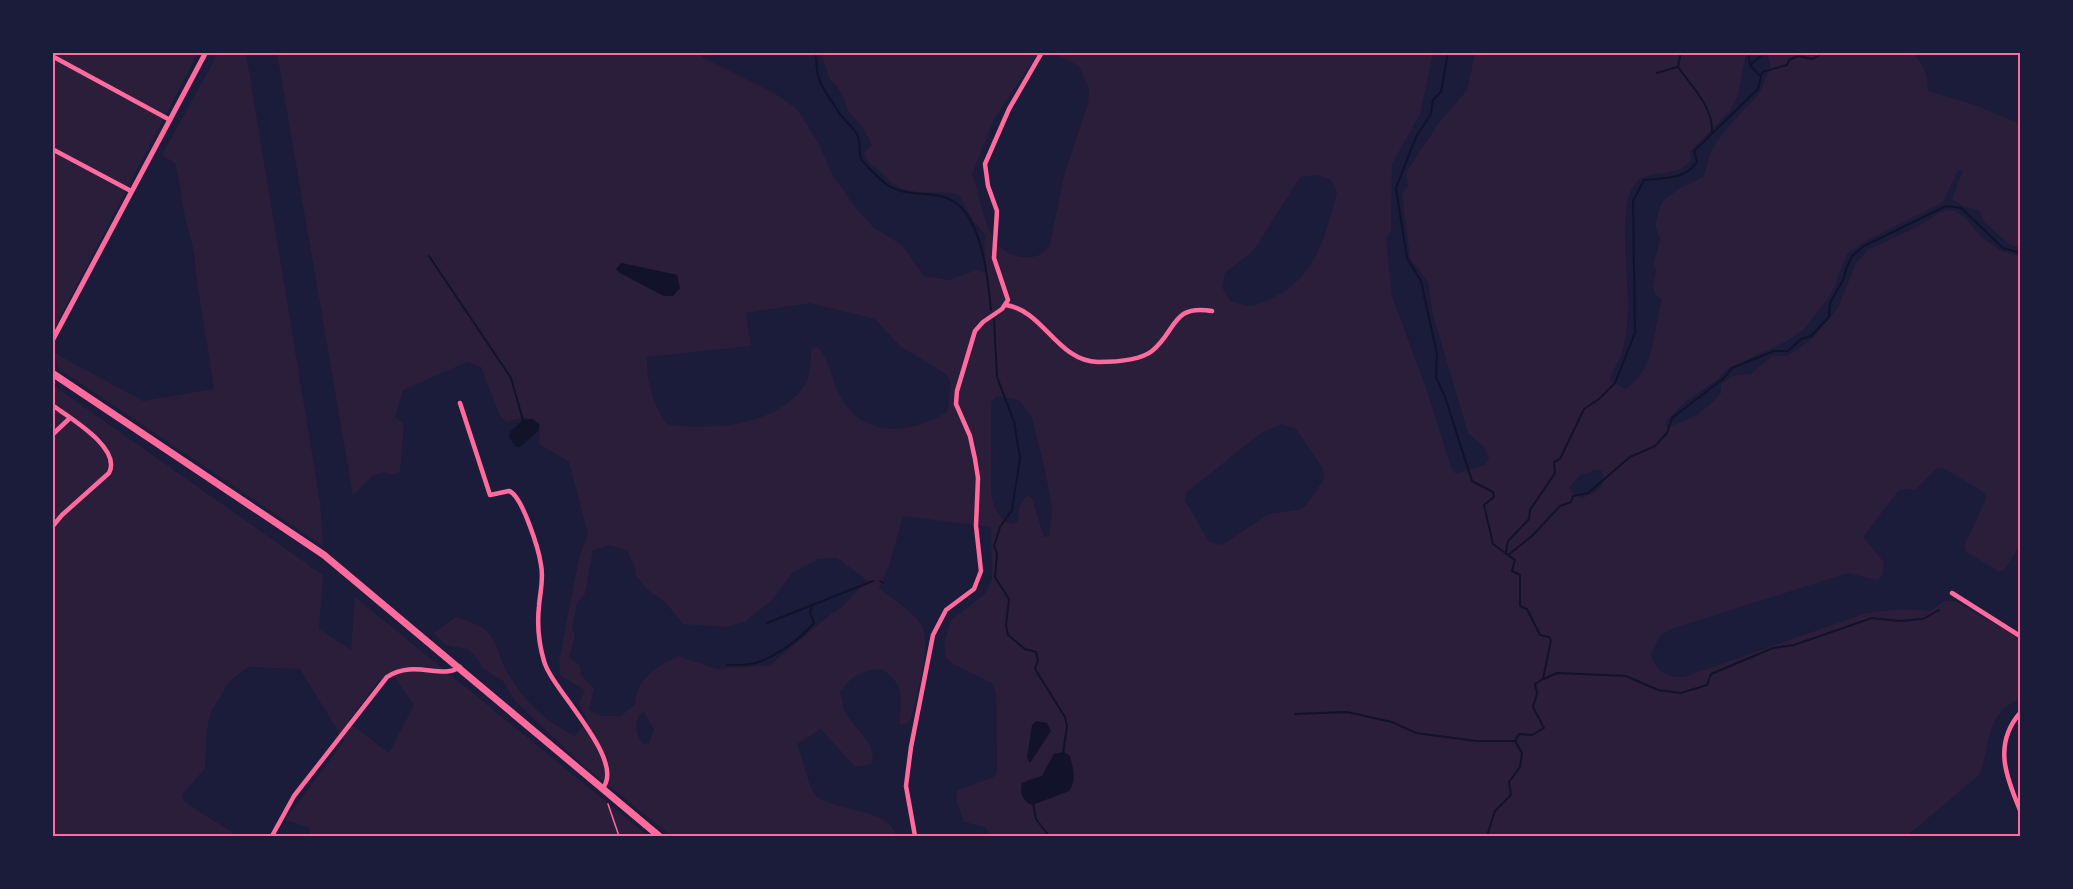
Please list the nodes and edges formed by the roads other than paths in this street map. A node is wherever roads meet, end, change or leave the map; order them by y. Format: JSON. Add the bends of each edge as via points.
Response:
{"nodes":[{"id":1,"x":206,"y":52,"type":"edge"},
{"id":2,"x":1042,"y":52,"type":"edge"},
{"id":3,"x":52,"y":56,"type":"edge"},
{"id":4,"x":170,"y":120,"type":"junction"},
{"id":5,"x":52,"y":149,"type":"edge"},
{"id":6,"x":132,"y":191,"type":"junction"},
{"id":7,"x":1006,"y":305,"type":"junction"},
{"id":8,"x":1212,"y":311,"type":"dead end"},
{"id":9,"x":52,"y":341,"type":"edge"},
{"id":10,"x":52,"y":373,"type":"edge"},
{"id":11,"x":460,"y":403,"type":"dead end"},
{"id":12,"x":52,"y":405,"type":"edge"},
{"id":13,"x":70,"y":418,"type":"junction"},
{"id":14,"x":52,"y":435,"type":"edge"},
{"id":15,"x":52,"y":527,"type":"edge"},
{"id":16,"x":1952,"y":593,"type":"dead end"},
{"id":17,"x":2020,"y":636,"type":"edge"},
{"id":18,"x":460,"y":667,"type":"junction"},
{"id":19,"x":2020,"y":713,"type":"edge"},
{"id":20,"x":602,"y":789,"type":"junction"},
{"id":21,"x":2020,"y":810,"type":"edge"},
{"id":22,"x":272,"y":837,"type":"edge"},
{"id":23,"x":659,"y":837,"type":"edge"},
{"id":24,"x":915,"y":837,"type":"edge"}],
"edges":[{"from":1,"to":4,"type":"street"},
{"from":2,"to":7,"type":"street","via":[[1005,116],[985,164],[997,211],[994,258]]},
{"from":3,"to":4,"type":"street"},
{"from":4,"to":6,"type":"street"},
{"from":5,"to":6,"type":"street"},
{"from":6,"to":9,"type":"street"},
{"from":7,"to":8,"type":"street","via":[[1029,312],[1072,354],[1097,362],[1143,355],[1153,350],[1178,317],[1194,309]]},
{"from":7,"to":24,"type":"street","via":[[975,331],[957,391],[956,405],[970,436],[978,478],[976,526],[981,571],[974,589],[946,610],[933,635],[906,786]]},
{"from":10,"to":18,"type":"main road","via":[[324,555]]},
{"from":11,"to":20,"type":"street","via":[[490,495],[513,491],[520,501],[541,564],[539,621],[544,663],[597,743],[607,776]]},
{"from":12,"to":13,"type":"street"},
{"from":13,"to":14,"type":"street"},
{"from":13,"to":15,"type":"street","via":[[107,450],[112,468]]},
{"from":16,"to":17,"type":"street"},
{"from":18,"to":20,"type":"main road"},
{"from":18,"to":22,"type":"street","via":[[447,672],[406,669],[387,677],[294,796]]},
{"from":19,"to":21,"type":"street","via":[[2008,730],[2003,755]]},
{"from":20,"to":23,"type":"main road"}]}
